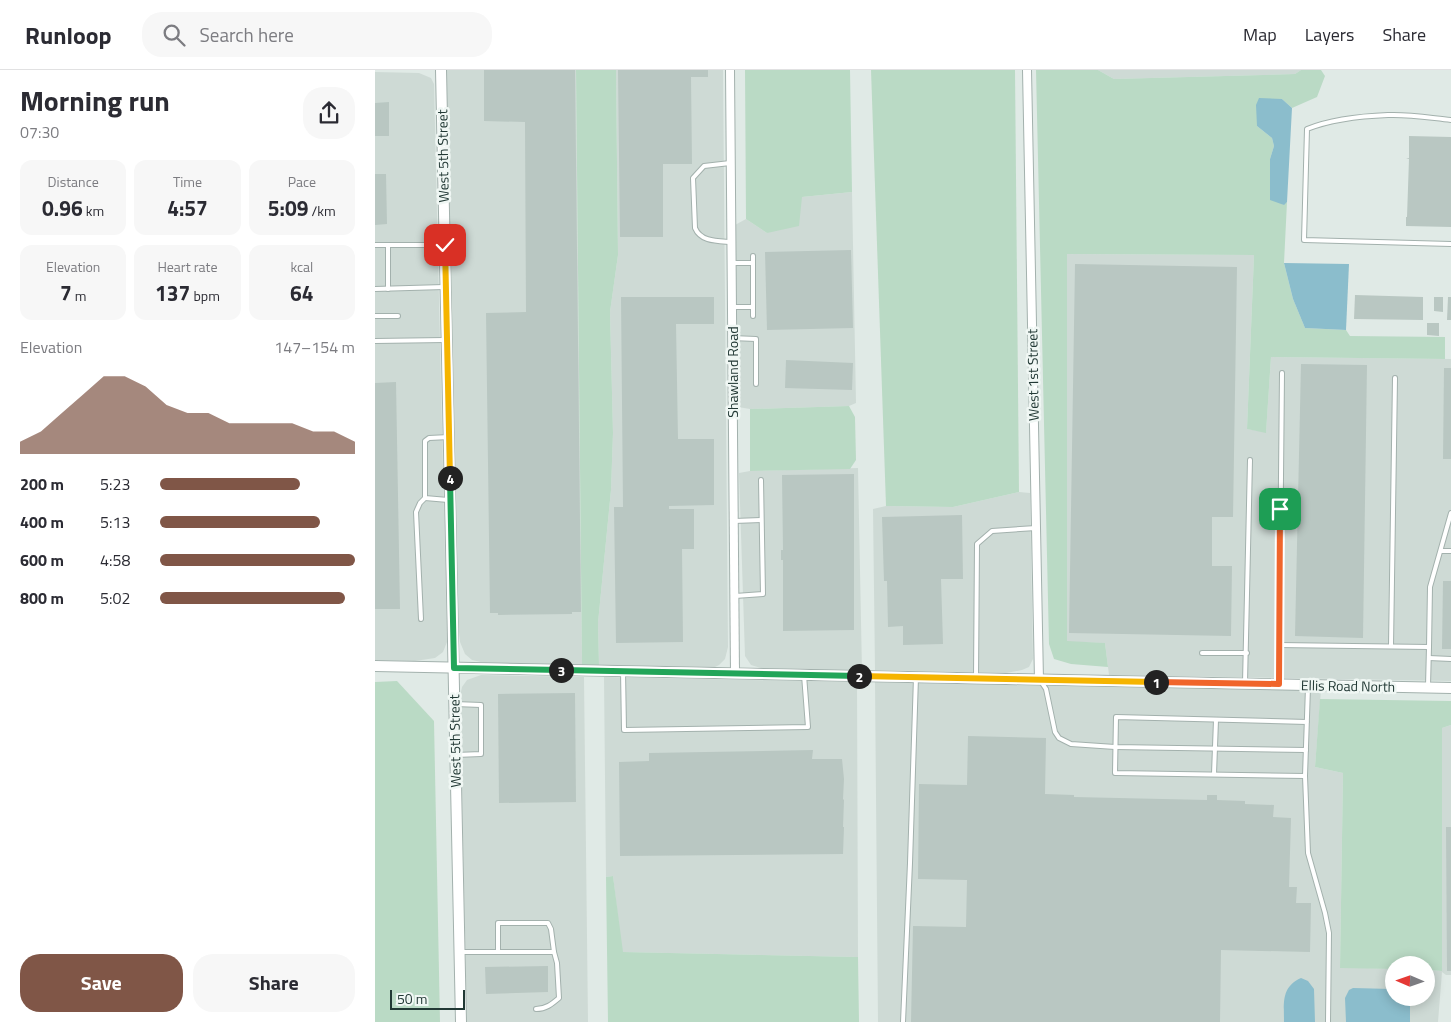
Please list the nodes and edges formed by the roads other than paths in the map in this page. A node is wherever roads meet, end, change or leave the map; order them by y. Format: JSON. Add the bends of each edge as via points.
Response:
{"nodes":[{"id":1,"x":441,"y":70,"type":"edge"},
{"id":2,"x":730,"y":70,"type":"edge"},
{"id":3,"x":1027,"y":70,"type":"edge"},
{"id":4,"x":1451,"y":120,"type":"edge"},
{"id":5,"x":730,"y":163,"type":"junction"},
{"id":6,"x":731,"y":242,"type":"junction"},
{"id":7,"x":1451,"y":244,"type":"edge"},
{"id":8,"x":375,"y":245,"type":"edge"},
{"id":9,"x":388,"y":245,"type":"junction"},
{"id":10,"x":445,"y":245,"type":"junction"},
{"id":11,"x":753,"y":256,"type":"dead end"},
{"id":12,"x":731,"y":263,"type":"junction"},
{"id":13,"x":753,"y":263,"type":"junction"},
{"id":14,"x":446,"y":287,"type":"junction"},
{"id":15,"x":375,"y":289,"type":"edge"},
{"id":16,"x":388,"y":289,"type":"junction"},
{"id":17,"x":732,"y":306,"type":"junction"},
{"id":18,"x":753,"y":306,"type":"junction"},
{"id":19,"x":375,"y":316,"type":"edge"},
{"id":20,"x":398,"y":316,"type":"dead end"},
{"id":21,"x":753,"y":316,"type":"dead end"},
{"id":22,"x":732,"y":338,"type":"junction"},
{"id":23,"x":447,"y":340,"type":"junction"},
{"id":24,"x":375,"y":341,"type":"edge"},
{"id":25,"x":1282,"y":373,"type":"dead end"},
{"id":26,"x":1395,"y":378,"type":"dead end"},
{"id":27,"x":756,"y":384,"type":"dead end"},
{"id":28,"x":449,"y":437,"type":"junction"},
{"id":29,"x":1250,"y":460,"type":"dead end"},
{"id":30,"x":761,"y":480,"type":"dead end"},
{"id":31,"x":425,"y":498,"type":"junction"},
{"id":32,"x":451,"y":500,"type":"junction"},
{"id":33,"x":1451,"y":513,"type":"edge"},
{"id":34,"x":734,"y":520,"type":"junction"},
{"id":35,"x":761,"y":520,"type":"junction"},
{"id":36,"x":1036,"y":528,"type":"junction"},
{"id":37,"x":1441,"y":550,"type":"junction"},
{"id":38,"x":1451,"y":551,"type":"edge"},
{"id":39,"x":735,"y":596,"type":"junction"},
{"id":40,"x":421,"y":619,"type":"dead end"},
{"id":41,"x":1278,"y":646,"type":"junction"},
{"id":42,"x":1391,"y":646,"type":"junction"},
{"id":43,"x":1429,"y":647,"type":"junction"},
{"id":44,"x":1202,"y":653,"type":"dead end"},
{"id":45,"x":1247,"y":653,"type":"junction"},
{"id":46,"x":1429,"y":658,"type":"junction"},
{"id":47,"x":1451,"y":659,"type":"edge"},
{"id":48,"x":375,"y":666,"type":"edge"},
{"id":49,"x":454,"y":668,"type":"junction"},
{"id":50,"x":623,"y":671,"type":"junction"},
{"id":51,"x":735,"y":674,"type":"junction"},
{"id":52,"x":804,"y":675,"type":"junction"},
{"id":53,"x":916,"y":678,"type":"junction"},
{"id":54,"x":976,"y":678,"type":"junction"},
{"id":55,"x":1039,"y":680,"type":"junction"},
{"id":56,"x":1245,"y":683,"type":"junction"},
{"id":57,"x":1279,"y":684,"type":"junction"},
{"id":58,"x":1308,"y":685,"type":"junction"},
{"id":59,"x":1428,"y":687,"type":"junction"},
{"id":60,"x":1451,"y":688,"type":"edge"},
{"id":61,"x":455,"y":704,"type":"junction"},
{"id":62,"x":1216,"y":720,"type":"junction"},
{"id":63,"x":1307,"y":722,"type":"junction"},
{"id":64,"x":1115,"y":747,"type":"junction"},
{"id":65,"x":1215,"y":749,"type":"junction"},
{"id":66,"x":1306,"y":750,"type":"junction"},
{"id":67,"x":456,"y":755,"type":"junction"},
{"id":68,"x":1214,"y":774,"type":"junction"},
{"id":69,"x":1305,"y":776,"type":"junction"},
{"id":70,"x":460,"y":952,"type":"junction"},
{"id":71,"x":498,"y":952,"type":"junction"},
{"id":72,"x":554,"y":952,"type":"junction"},
{"id":73,"x":536,"y":1009,"type":"dead end"},
{"id":74,"x":461,"y":1022,"type":"edge"},
{"id":75,"x":903,"y":1022,"type":"edge"},
{"id":76,"x":1328,"y":1022,"type":"edge"}],
"edges":[{"from":1,"to":10,"type":"street","name":"West 5th Street"},
{"from":2,"to":5,"type":"street","name":"Shawland Road"},
{"from":3,"to":36,"type":"street","name":"West 1st Street"},
{"from":4,"to":7,"type":"lane","via":[[1389,115],[1320,124],[1307,129],[1304,240]]},
{"from":5,"to":6,"type":"street","name":"Shawland Road"},
{"from":5,"to":6,"type":"lane","via":[[704,166],[693,178],[698,234],[706,239]]},
{"from":6,"to":12,"type":"street","name":"Shawland Road"},
{"from":8,"to":9,"type":"lane"},
{"from":9,"to":10,"type":"lane"},
{"from":9,"to":16,"type":"lane"},
{"from":10,"to":14,"type":"street","name":"West 5th Street"},
{"from":11,"to":13,"type":"lane"},
{"from":12,"to":13,"type":"lane"},
{"from":12,"to":17,"type":"street","name":"Shawland Road"},
{"from":13,"to":18,"type":"lane"},
{"from":14,"to":16,"type":"lane"},
{"from":14,"to":23,"type":"street","name":"West 5th Street"},
{"from":15,"to":16,"type":"lane"},
{"from":17,"to":18,"type":"lane"},
{"from":17,"to":22,"type":"street","name":"Shawland Road"},
{"from":18,"to":21,"type":"lane"},
{"from":19,"to":20,"type":"lane"},
{"from":22,"to":27,"type":"lane","via":[[756,339]]},
{"from":22,"to":34,"type":"street","name":"Shawland Road"},
{"from":23,"to":24,"type":"lane"},
{"from":23,"to":28,"type":"street","name":"West 5th Street"},
{"from":25,"to":41,"type":"lane"},
{"from":26,"to":42,"type":"lane"},
{"from":28,"to":31,"type":"lane","via":[[425,441]]},
{"from":28,"to":32,"type":"street","name":"West 5th Street"},
{"from":29,"to":45,"type":"lane"},
{"from":30,"to":35,"type":"lane"},
{"from":31,"to":32,"type":"lane"},
{"from":31,"to":40,"type":"lane","via":[[416,512]]},
{"from":32,"to":49,"type":"street","name":"West 5th Street"},
{"from":33,"to":37,"type":"lane"},
{"from":34,"to":35,"type":"lane"},
{"from":34,"to":39,"type":"street","name":"Shawland Road"},
{"from":35,"to":39,"type":"lane","via":[[763,594]]},
{"from":36,"to":54,"type":"lane","via":[[992,531],[977,544]]},
{"from":36,"to":55,"type":"street","name":"West 1st Street"},
{"from":37,"to":38,"type":"lane"},
{"from":37,"to":43,"type":"lane","via":[[1430,587]]},
{"from":39,"to":51,"type":"street","name":"Shawland Road"},
{"from":41,"to":42,"type":"lane"},
{"from":41,"to":57,"type":"lane"},
{"from":42,"to":43,"type":"lane"},
{"from":43,"to":46,"type":"lane"},
{"from":44,"to":45,"type":"lane"},
{"from":45,"to":56,"type":"lane"},
{"from":46,"to":47,"type":"lane"},
{"from":46,"to":59,"type":"lane"},
{"from":48,"to":49,"type":"street","name":"Ellis Road North"},
{"from":49,"to":50,"type":"street","name":"Ellis Road North"},
{"from":49,"to":61,"type":"street","name":"West 5th Street"},
{"from":50,"to":51,"type":"street","name":"Ellis Road North"},
{"from":50,"to":52,"type":"lane","via":[[624,730],[808,727]]},
{"from":51,"to":52,"type":"street","name":"Ellis Road North"},
{"from":52,"to":53,"type":"street","name":"Ellis Road North"},
{"from":53,"to":54,"type":"street","name":"Ellis Road North"},
{"from":53,"to":75,"type":"lane"},
{"from":54,"to":55,"type":"street","name":"Ellis Road North"},
{"from":55,"to":56,"type":"street","name":"Ellis Road North"},
{"from":55,"to":64,"type":"lane","via":[[1046,689],[1059,738],[1071,744]]},
{"from":56,"to":57,"type":"street","name":"Ellis Road North"},
{"from":57,"to":58,"type":"street","name":"Ellis Road North"},
{"from":58,"to":59,"type":"street","name":"Ellis Road North"},
{"from":58,"to":63,"type":"lane"},
{"from":59,"to":60,"type":"street","name":"Ellis Road North"},
{"from":61,"to":67,"type":"street","name":"West 5th Street"},
{"from":61,"to":67,"type":"lane","via":[[481,705],[481,754]]},
{"from":62,"to":63,"type":"lane"},
{"from":62,"to":64,"type":"lane","via":[[1116,717]]},
{"from":62,"to":65,"type":"lane"},
{"from":63,"to":66,"type":"lane"},
{"from":64,"to":65,"type":"lane"},
{"from":64,"to":68,"type":"lane","via":[[1115,773]]},
{"from":65,"to":66,"type":"lane"},
{"from":65,"to":68,"type":"lane"},
{"from":66,"to":69,"type":"lane"},
{"from":67,"to":70,"type":"street","name":"West 5th Street"},
{"from":68,"to":69,"type":"lane"},
{"from":69,"to":76,"type":"lane","via":[[1308,853],[1329,933]]},
{"from":70,"to":71,"type":"lane"},
{"from":70,"to":74,"type":"street","name":"West 5th Street"},
{"from":71,"to":72,"type":"lane"},
{"from":71,"to":72,"type":"lane","via":[[498,923],[548,923]]},
{"from":72,"to":73,"type":"lane","via":[[559,998]]}]}
